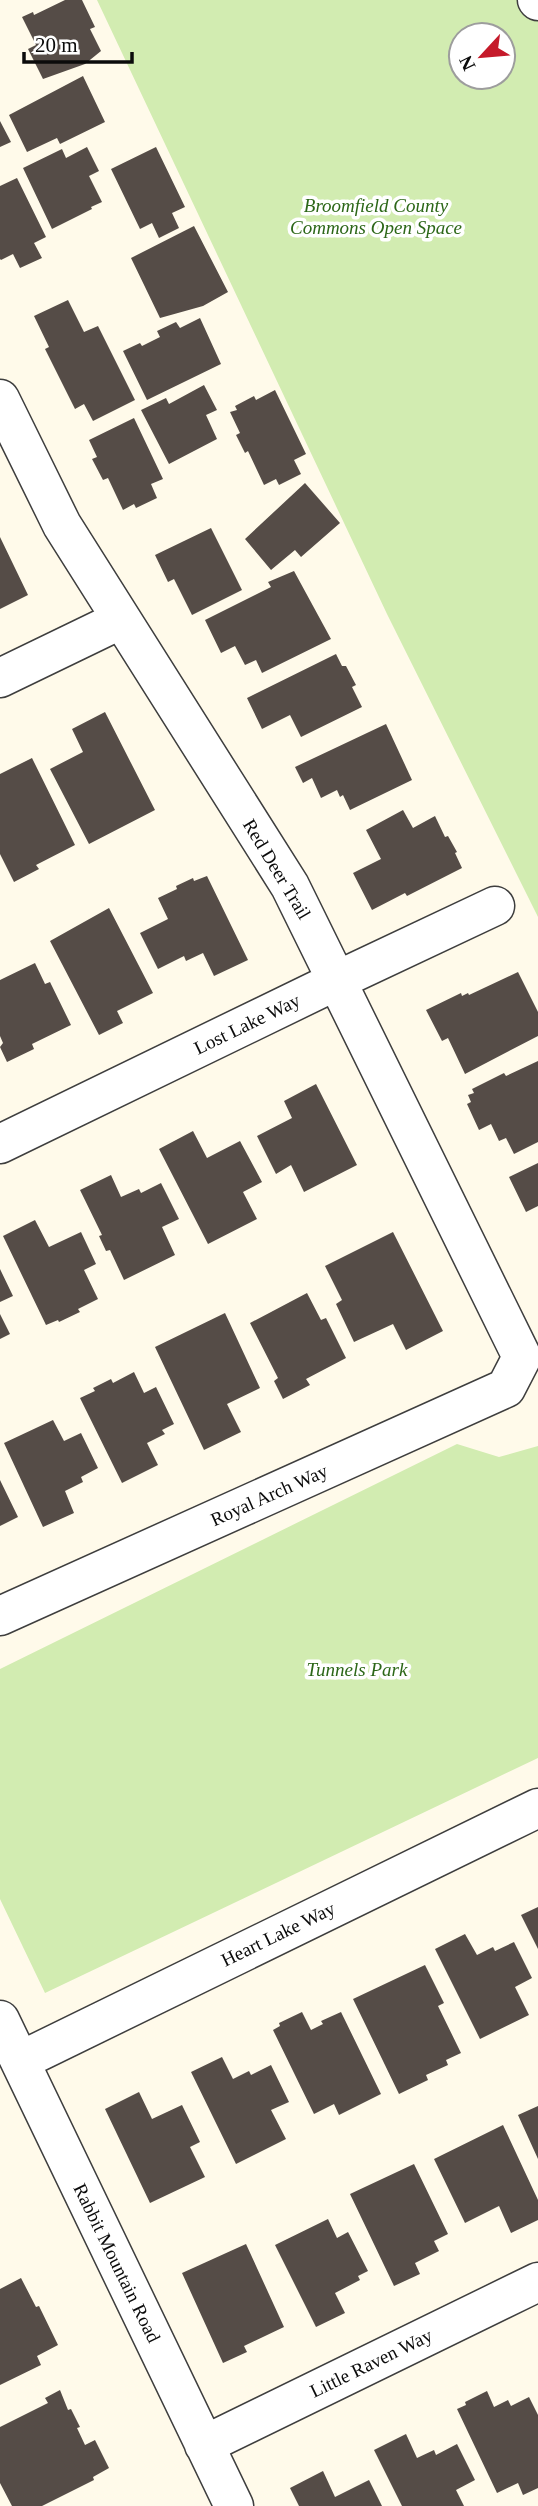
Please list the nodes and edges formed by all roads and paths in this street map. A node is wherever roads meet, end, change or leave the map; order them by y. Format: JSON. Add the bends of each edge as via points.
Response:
{"nodes":[{"id":1,"x":0,"y":399,"type":"edge"},
{"id":2,"x":120,"y":620,"type":"junction"},
{"id":3,"x":0,"y":678,"type":"edge"},
{"id":4,"x":495,"y":906,"type":"dead end"},
{"id":5,"x":338,"y":980,"type":"junction"},
{"id":6,"x":0,"y":1144,"type":"edge"},
{"id":7,"x":522,"y":1357,"type":"joint"},
{"id":8,"x":0,"y":1616,"type":"edge"},
{"id":9,"x":538,"y":1808,"type":"edge"},
{"id":10,"x":0,"y":2020,"type":"edge"},
{"id":11,"x":20,"y":2062,"type":"junction"},
{"id":12,"x":538,"y":2282,"type":"edge"},
{"id":13,"x":204,"y":2445,"type":"junction"},
{"id":14,"x":234,"y":2506,"type":"edge"}],
"edges":[{"from":1,"to":2,"type":"street","name":"Red Deer Trail","via":[[62,525]]},
{"from":2,"to":3,"type":"street"},
{"from":2,"to":5,"type":"street","name":"Red Deer Trail","via":[[290,886]]},
{"from":4,"to":5,"type":"street","name":"Lost Lake Way"},
{"from":5,"to":6,"type":"street","name":"Lost Lake Way"},
{"from":5,"to":7,"type":"street","name":"Red Deer Trail"},
{"from":7,"to":8,"type":"street","name":"Royal Arch Way","via":[[506,1388]]},
{"from":9,"to":11,"type":"street","name":"Heart Lake Way"},
{"from":10,"to":11,"type":"street","name":"Rabbit Mountain Road"},
{"from":11,"to":13,"type":"street","name":"Rabbit Mountain Road"},
{"from":12,"to":13,"type":"street","name":"Little Raven Way"},
{"from":13,"to":14,"type":"street","name":"Rabbit Mountain Road"}]}
